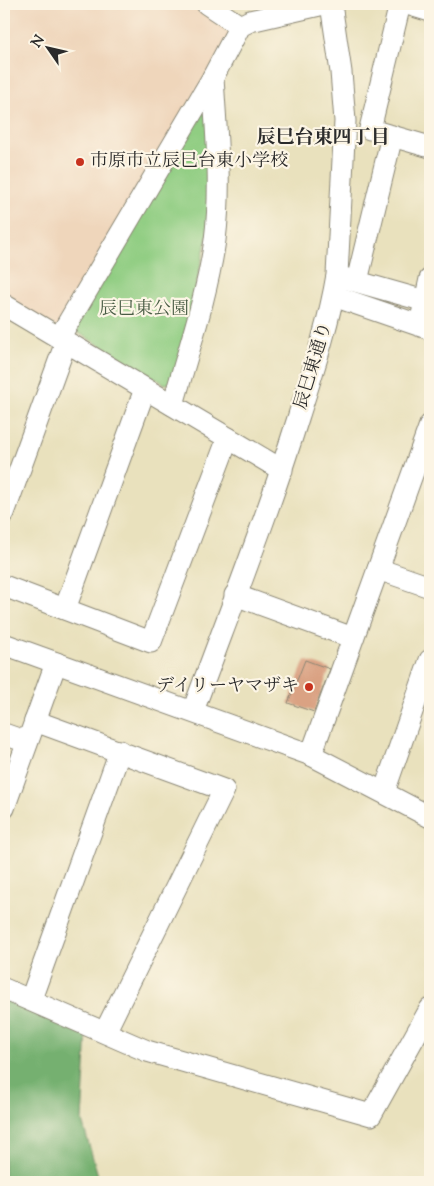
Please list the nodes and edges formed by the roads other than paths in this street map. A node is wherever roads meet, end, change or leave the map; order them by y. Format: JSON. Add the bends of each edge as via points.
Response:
{"nodes":[{"id":1,"x":207,"y":4,"type":"edge"},
{"id":2,"x":324,"y":4,"type":"edge"},
{"id":3,"x":331,"y":4,"type":"edge"},
{"id":4,"x":400,"y":4,"type":"edge"},
{"id":5,"x":407,"y":4,"type":"edge"},
{"id":6,"x":430,"y":11,"type":"edge"},
{"id":7,"x":240,"y":26,"type":"junction"},
{"id":8,"x":213,"y":77,"type":"junction"},
{"id":9,"x":344,"y":121,"type":"junction"},
{"id":10,"x":370,"y":129,"type":"junction"},
{"id":11,"x":392,"y":136,"type":"junction"},
{"id":12,"x":430,"y":147,"type":"edge"},
{"id":13,"x":430,"y":279,"type":"edge"},
{"id":14,"x":357,"y":282,"type":"junction"},
{"id":15,"x":335,"y":286,"type":"junction"},
{"id":16,"x":425,"y":301,"type":"junction"},
{"id":17,"x":4,"y":305,"type":"edge"},
{"id":18,"x":425,"y":327,"type":"edge"},
{"id":19,"x":63,"y":340,"type":"junction"},
{"id":20,"x":145,"y":389,"type":"junction"},
{"id":21,"x":173,"y":405,"type":"junction"},
{"id":22,"x":430,"y":426,"type":"edge"},
{"id":23,"x":228,"y":438,"type":"junction"},
{"id":24,"x":282,"y":470,"type":"junction"},
{"id":25,"x":4,"y":513,"type":"edge"},
{"id":26,"x":378,"y":569,"type":"junction"},
{"id":27,"x":4,"y":586,"type":"edge"},
{"id":28,"x":430,"y":587,"type":"edge"},
{"id":29,"x":235,"y":595,"type":"junction"},
{"id":30,"x":65,"y":609,"type":"junction"},
{"id":31,"x":353,"y":638,"type":"junction"},
{"id":32,"x":4,"y":644,"type":"edge"},
{"id":33,"x":430,"y":660,"type":"edge"},
{"id":34,"x":56,"y":663,"type":"junction"},
{"id":35,"x":193,"y":712,"type":"junction"},
{"id":36,"x":35,"y":721,"type":"junction"},
{"id":37,"x":4,"y":734,"type":"edge"},
{"id":38,"x":28,"y":742,"type":"junction"},
{"id":39,"x":120,"y":751,"type":"junction"},
{"id":40,"x":311,"y":755,"type":"junction"},
{"id":41,"x":384,"y":792,"type":"junction"},
{"id":42,"x":4,"y":808,"type":"edge"},
{"id":43,"x":430,"y":817,"type":"edge"},
{"id":44,"x":4,"y":989,"type":"edge"},
{"id":45,"x":31,"y":999,"type":"junction"},
{"id":46,"x":430,"y":1010,"type":"edge"},
{"id":47,"x":105,"y":1032,"type":"junction"}],
"edges":[{"from":1,"to":7,"type":"street"},
{"from":2,"to":7,"type":"street","via":[[250,20]]},
{"from":3,"to":9,"type":"street","name":"辰巳東通り"},
{"from":4,"to":10,"type":"street"},
{"from":5,"to":6,"type":"street"},
{"from":7,"to":8,"type":"street"},
{"from":8,"to":19,"type":"street"},
{"from":8,"to":21,"type":"street","via":[[219,186],[215,239],[208,282]]},
{"from":9,"to":10,"type":"street"},
{"from":9,"to":15,"type":"street","name":"辰巳東通り"},
{"from":10,"to":11,"type":"street"},
{"from":11,"to":12,"type":"street"},
{"from":11,"to":14,"type":"street"},
{"from":13,"to":16,"type":"street"},
{"from":14,"to":15,"type":"street"},
{"from":14,"to":16,"type":"street"},
{"from":15,"to":18,"type":"street"},
{"from":15,"to":24,"type":"street","name":"辰巳東通り","via":[[327,328]]},
{"from":16,"to":18,"type":"street"},
{"from":17,"to":19,"type":"street"},
{"from":19,"to":20,"type":"street"},
{"from":19,"to":25,"type":"street"},
{"from":20,"to":21,"type":"street"},
{"from":20,"to":30,"type":"street"},
{"from":21,"to":23,"type":"street"},
{"from":22,"to":26,"type":"street"},
{"from":23,"to":24,"type":"street"},
{"from":23,"to":30,"type":"street","via":[[151,642]]},
{"from":24,"to":29,"type":"street","name":"辰巳東通り"},
{"from":26,"to":28,"type":"street"},
{"from":26,"to":31,"type":"street"},
{"from":27,"to":30,"type":"street"},
{"from":29,"to":31,"type":"street"},
{"from":29,"to":35,"type":"street","name":"辰巳東通り"},
{"from":31,"to":40,"type":"street"},
{"from":32,"to":34,"type":"street"},
{"from":33,"to":41,"type":"street"},
{"from":34,"to":35,"type":"street"},
{"from":34,"to":36,"type":"street"},
{"from":35,"to":40,"type":"street"},
{"from":36,"to":38,"type":"street"},
{"from":36,"to":39,"type":"street"},
{"from":37,"to":38,"type":"street"},
{"from":38,"to":42,"type":"street"},
{"from":39,"to":45,"type":"street"},
{"from":39,"to":47,"type":"street","via":[[224,790]]},
{"from":40,"to":41,"type":"street"},
{"from":41,"to":43,"type":"street"},
{"from":44,"to":45,"type":"street"},
{"from":45,"to":47,"type":"street"},
{"from":46,"to":47,"type":"street","via":[[371,1115],[147,1051]]}]}
